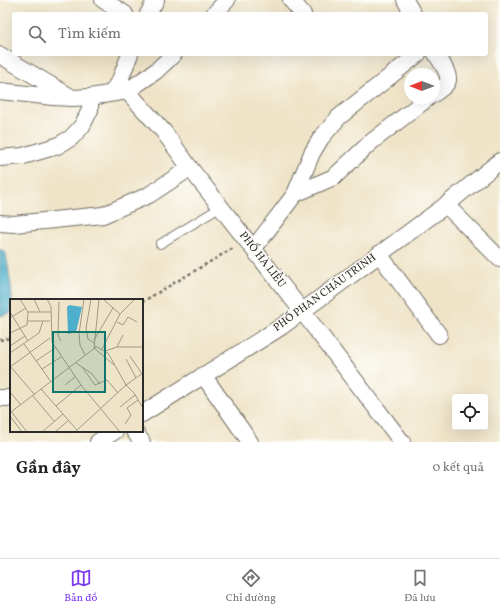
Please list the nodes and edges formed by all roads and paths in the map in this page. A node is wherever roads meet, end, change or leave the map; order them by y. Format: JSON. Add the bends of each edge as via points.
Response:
{"nodes":[{"id":1,"x":103,"y":0,"type":"edge"},
{"id":2,"x":156,"y":0,"type":"edge"},
{"id":3,"x":227,"y":0,"type":"edge"},
{"id":4,"x":291,"y":0,"type":"edge"},
{"id":5,"x":405,"y":0,"type":"edge"},
{"id":6,"x":122,"y":12,"type":"edge"},
{"id":7,"x":149,"y":12,"type":"edge"},
{"id":8,"x":216,"y":12,"type":"edge"},
{"id":9,"x":301,"y":12,"type":"edge"},
{"id":10,"x":412,"y":12,"type":"edge"},
{"id":11,"x":0,"y":55,"type":"edge"},
{"id":12,"x":129,"y":56,"type":"edge"},
{"id":13,"x":172,"y":56,"type":"edge"},
{"id":14,"x":415,"y":56,"type":"edge"},
{"id":15,"x":437,"y":56,"type":"edge"},
{"id":16,"x":120,"y":88,"type":"junction"},
{"id":17,"x":440,"y":90,"type":"edge"},
{"id":18,"x":0,"y":91,"type":"edge"},
{"id":19,"x":90,"y":97,"type":"junction"},
{"id":20,"x":73,"y":98,"type":"junction"},
{"id":21,"x":420,"y":104,"type":"edge"},
{"id":22,"x":0,"y":158,"type":"edge"},
{"id":23,"x":500,"y":161,"type":"edge"},
{"id":24,"x":190,"y":168,"type":"junction"},
{"id":25,"x":295,"y":194,"type":"junction"},
{"id":26,"x":446,"y":205,"type":"junction"},
{"id":27,"x":221,"y":207,"type":"junction"},
{"id":28,"x":0,"y":223,"type":"edge"},
{"id":29,"x":160,"y":244,"type":"dead end"},
{"id":30,"x":250,"y":244,"type":"junction"},
{"id":31,"x":379,"y":254,"type":"junction"},
{"id":32,"x":500,"y":259,"type":"edge"},
{"id":33,"x":143,"y":301,"type":"edge"},
{"id":34,"x":302,"y":311,"type":"junction"},
{"id":35,"x":439,"y":335,"type":"dead end"},
{"id":36,"x":10,"y":338,"type":"edge"},
{"id":37,"x":0,"y":340,"type":"edge"},
{"id":38,"x":203,"y":375,"type":"junction"},
{"id":39,"x":143,"y":413,"type":"edge"},
{"id":40,"x":113,"y":432,"type":"edge"},
{"id":41,"x":135,"y":432,"type":"edge"},
{"id":42,"x":98,"y":442,"type":"edge"},
{"id":43,"x":142,"y":442,"type":"edge"},
{"id":44,"x":250,"y":442,"type":"edge"},
{"id":45,"x":402,"y":442,"type":"edge"}],
"edges":[{"from":1,"to":6,"type":"street"},
{"from":2,"to":7,"type":"street"},
{"from":3,"to":8,"type":"street"},
{"from":4,"to":9,"type":"street"},
{"from":5,"to":10,"type":"street"},
{"from":11,"to":20,"type":"street"},
{"from":12,"to":16,"type":"street"},
{"from":13,"to":16,"type":"street","via":[[156,70]]},
{"from":14,"to":25,"type":"street","via":[[339,117],[312,153]]},
{"from":15,"to":17,"type":"street","via":[[448,80]]},
{"from":16,"to":19,"type":"street"},
{"from":16,"to":24,"type":"street","name":"PHỐ HÀ LIỄU","via":[[164,132]]},
{"from":18,"to":20,"type":"street"},
{"from":19,"to":20,"type":"street"},
{"from":19,"to":22,"type":"street","via":[[90,110],[82,126],[71,138],[57,146],[23,156]]},
{"from":21,"to":25,"type":"street","via":[[370,143],[334,177]]},
{"from":23,"to":26,"type":"street","name":"PHỐ PHAN CHÂU TRINH"},
{"from":24,"to":27,"type":"street","name":"PHỐ HÀ LIỄU"},
{"from":24,"to":28,"type":"street","via":[[149,196],[103,215],[14,224]]},
{"from":25,"to":30,"type":"street"},
{"from":26,"to":31,"type":"street","name":"PHỐ PHAN CHÂU TRINH"},
{"from":26,"to":32,"type":"street"},
{"from":27,"to":29,"type":"lane"},
{"from":27,"to":30,"type":"street","name":"PHỐ HÀ LIỄU"},
{"from":30,"to":33,"type":"path"},
{"from":30,"to":34,"type":"street","name":"PHỐ HÀ LIỄU"},
{"from":31,"to":34,"type":"street","name":"PHỐ PHAN CHÂU TRINH"},
{"from":31,"to":35,"type":"street"},
{"from":34,"to":38,"type":"street","name":"PHỐ PHAN CHÂU TRINH","via":[[281,327]]},
{"from":34,"to":45,"type":"street","name":"PHỐ HÀ LIỄU"},
{"from":36,"to":37,"type":"path"},
{"from":38,"to":39,"type":"street","name":"PHỐ PHAN CHÂU TRINH"},
{"from":38,"to":44,"type":"street"},
{"from":40,"to":42,"type":"street"},
{"from":41,"to":43,"type":"street"}]}
